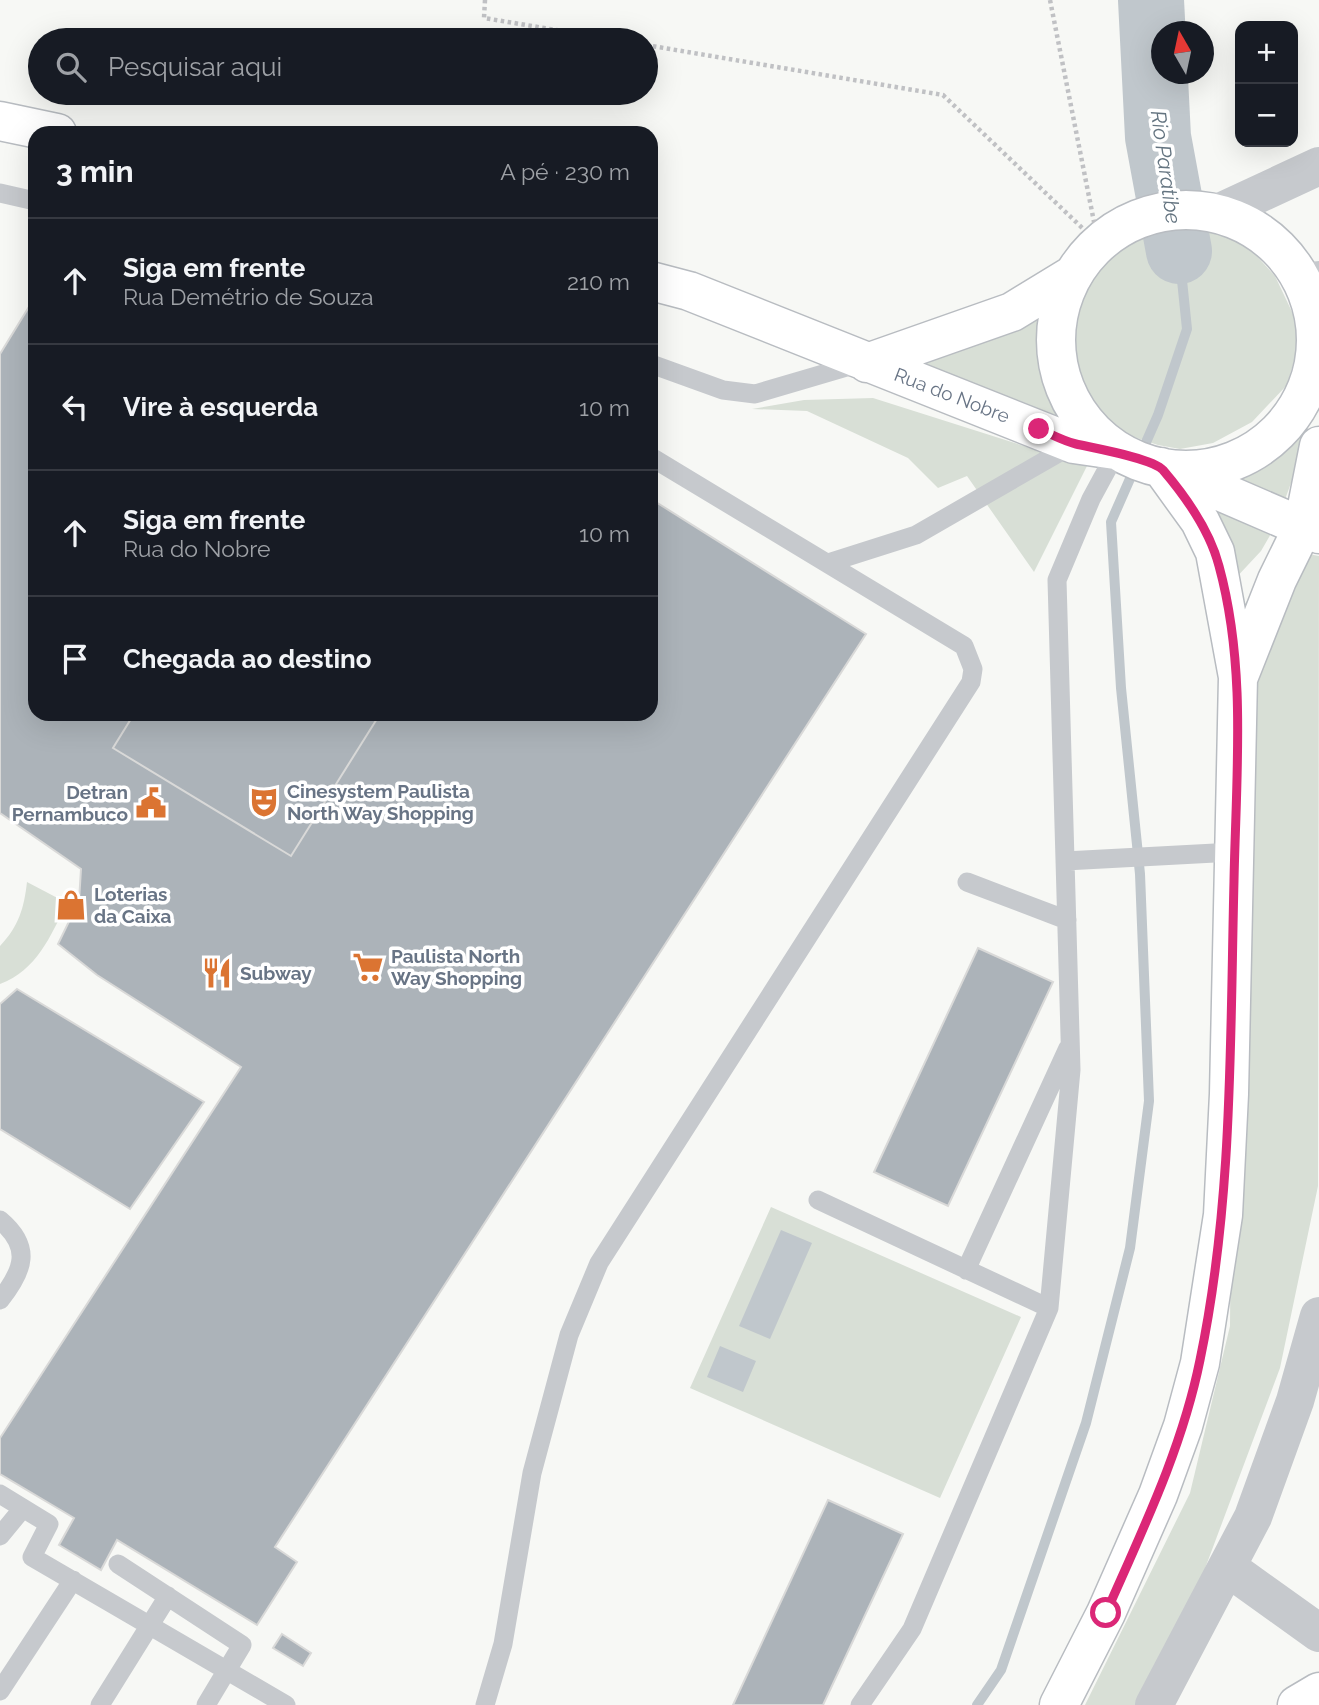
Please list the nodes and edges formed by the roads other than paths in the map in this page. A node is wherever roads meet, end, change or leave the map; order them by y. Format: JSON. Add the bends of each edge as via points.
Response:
{"nodes":[{"id":1,"x":0,"y":121,"type":"edge"},
{"id":2,"x":28,"y":127,"type":"edge"},
{"id":3,"x":1319,"y":166,"type":"edge"},
{"id":4,"x":0,"y":193,"type":"edge"},
{"id":5,"x":28,"y":199,"type":"edge"},
{"id":6,"x":1214,"y":212,"type":"junction"},
{"id":7,"x":1071,"y":276,"type":"junction"},
{"id":8,"x":658,"y":283,"type":"edge"},
{"id":9,"x":1316,"y":296,"type":"edge"},
{"id":10,"x":867,"y":363,"type":"junction"},
{"id":11,"x":658,"y":367,"type":"edge"},
{"id":12,"x":1318,"y":371,"type":"edge"},
{"id":13,"x":1074,"y":444,"type":"junction"},
{"id":14,"x":1319,"y":446,"type":"edge"},
{"id":15,"x":658,"y":461,"type":"edge"},
{"id":16,"x":1149,"y":465,"type":"junction"},
{"id":17,"x":1311,"y":531,"type":"edge"},
{"id":18,"x":828,"y":563,"type":"junction"},
{"id":19,"x":1238,"y":677,"type":"junction"},
{"id":20,"x":1234,"y":852,"type":"junction"},
{"id":21,"x":1065,"y":861,"type":"junction"},
{"id":22,"x":967,"y":882,"type":"dead end"},
{"id":23,"x":1067,"y":920,"type":"junction"},
{"id":24,"x":1070,"y":1044,"type":"junction"},
{"id":25,"x":818,"y":1200,"type":"dead end"},
{"id":26,"x":0,"y":1220,"type":"edge"},
{"id":27,"x":966,"y":1270,"type":"junction"},
{"id":28,"x":0,"y":1300,"type":"edge"},
{"id":29,"x":1049,"y":1308,"type":"junction"},
{"id":30,"x":1319,"y":1316,"type":"edge"},
{"id":31,"x":0,"y":1494,"type":"edge"},
{"id":32,"x":23,"y":1508,"type":"junction"},
{"id":33,"x":0,"y":1536,"type":"edge"},
{"id":34,"x":118,"y":1564,"type":"dead end"},
{"id":35,"x":1227,"y":1567,"type":"junction"},
{"id":36,"x":73,"y":1580,"type":"junction"},
{"id":37,"x":168,"y":1596,"type":"junction"},
{"id":38,"x":149,"y":1625,"type":"junction"},
{"id":39,"x":1319,"y":1633,"type":"edge"},
{"id":40,"x":226,"y":1670,"type":"junction"},
{"id":41,"x":0,"y":1691,"type":"edge"},
{"id":42,"x":1319,"y":1692,"type":"edge"},
{"id":43,"x":100,"y":1705,"type":"edge"},
{"id":44,"x":206,"y":1705,"type":"edge"},
{"id":45,"x":286,"y":1705,"type":"edge"},
{"id":46,"x":485,"y":1705,"type":"edge"},
{"id":47,"x":860,"y":1705,"type":"edge"},
{"id":48,"x":1059,"y":1705,"type":"edge"},
{"id":49,"x":1154,"y":1705,"type":"edge"},
{"id":50,"x":1297,"y":1705,"type":"edge"}],
"edges":[{"from":1,"to":2,"type":"main road"},
{"from":3,"to":6,"type":"street"},
{"from":4,"to":5,"type":"lane"},
{"from":6,"to":7,"type":"main road","via":[[1171,210],[1134,220],[1098,243]]},
{"from":6,"to":9,"type":"main road","via":[[1262,232]]},
{"from":7,"to":10,"type":"main road","name":"Rua do Nobre","via":[[1012,312]]},
{"from":7,"to":16,"type":"main road","via":[[1057,314],[1055,353],[1066,392],[1087,425]]},
{"from":8,"to":10,"type":"main road","name":"Rua do Nobre"},
{"from":9,"to":12,"type":"main road"},
{"from":10,"to":11,"type":"lane","via":[[755,394],[723,390]]},
{"from":10,"to":13,"type":"main road","name":"Rua do Nobre"},
{"from":12,"to":16,"type":"main road","via":[[1296,411],[1252,452],[1225,464],[1195,469]]},
{"from":13,"to":16,"type":"main road","name":"Rua do Nobre"},
{"from":13,"to":18,"type":"lane","via":[[916,535]]},
{"from":14,"to":17,"type":"main road"},
{"from":15,"to":18,"type":"lane"},
{"from":16,"to":17,"type":"main road","name":"Rua do Nobre"},
{"from":16,"to":19,"type":"main road","via":[[1200,521],[1215,552]]},
{"from":16,"to":21,"type":"lane","via":[[1091,499],[1056,580]]},
{"from":17,"to":19,"type":"main road","via":[[1277,580]]},
{"from":18,"to":46,"type":"lane","via":[[964,646],[971,657],[971,682],[599,1263],[569,1335],[533,1473],[503,1644]]},
{"from":19,"to":20,"type":"main road"},
{"from":20,"to":21,"type":"lane"},
{"from":20,"to":48,"type":"main road","via":[[1223,1216],[1200,1363],[1158,1495]]},
{"from":21,"to":23,"type":"lane"},
{"from":22,"to":23,"type":"lane"},
{"from":23,"to":24,"type":"lane"},
{"from":24,"to":27,"type":"lane"},
{"from":24,"to":29,"type":"lane"},
{"from":25,"to":27,"type":"lane"},
{"from":26,"to":28,"type":"lane","via":[[15,1232],[22,1252],[16,1280]]},
{"from":27,"to":29,"type":"lane"},
{"from":29,"to":47,"type":"lane","via":[[912,1629]]},
{"from":30,"to":35,"type":"street","via":[[1258,1504]]},
{"from":31,"to":32,"type":"lane"},
{"from":32,"to":33,"type":"lane"},
{"from":32,"to":36,"type":"lane","via":[[49,1524],[32,1556]]},
{"from":34,"to":37,"type":"lane"},
{"from":35,"to":39,"type":"street"},
{"from":35,"to":49,"type":"street"},
{"from":36,"to":38,"type":"lane"},
{"from":36,"to":41,"type":"lane"},
{"from":37,"to":38,"type":"lane"},
{"from":37,"to":40,"type":"lane","via":[[242,1645]]},
{"from":38,"to":40,"type":"lane"},
{"from":38,"to":43,"type":"lane"},
{"from":40,"to":44,"type":"lane"},
{"from":40,"to":45,"type":"lane"},
{"from":42,"to":50,"type":"main road"}]}
